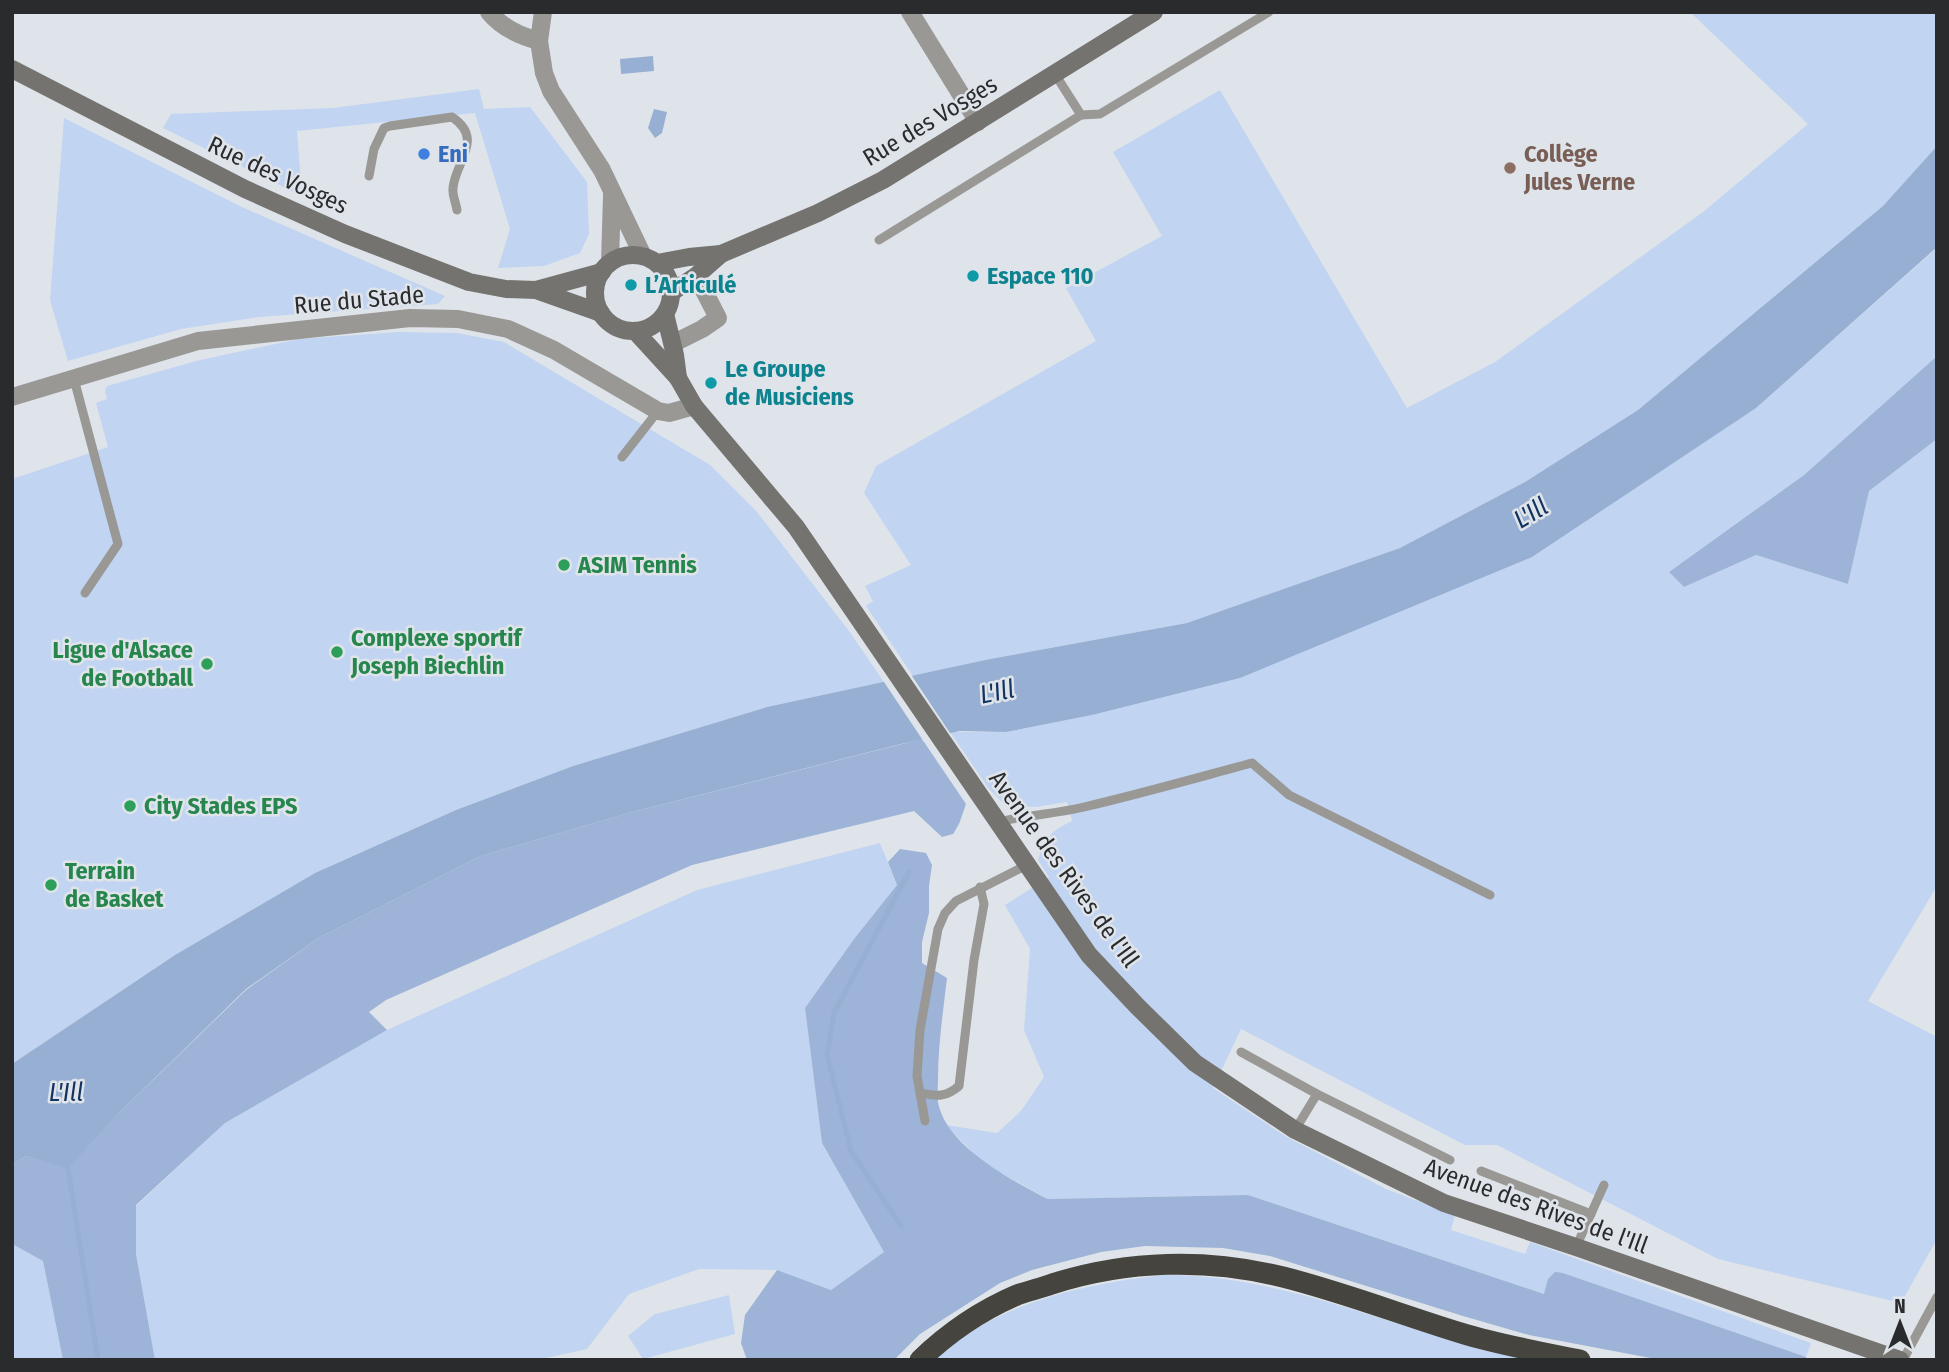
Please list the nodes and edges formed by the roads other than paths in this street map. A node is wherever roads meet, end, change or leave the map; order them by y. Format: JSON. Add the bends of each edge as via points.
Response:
{"nodes":[{"id":1,"x":489,"y":12,"type":"edge"},
{"id":2,"x":543,"y":12,"type":"edge"},
{"id":3,"x":910,"y":12,"type":"edge"},
{"id":4,"x":1154,"y":12,"type":"edge"},
{"id":5,"x":1269,"y":12,"type":"edge"},
{"id":6,"x":539,"y":41,"type":"junction"},
{"id":7,"x":12,"y":69,"type":"edge"},
{"id":8,"x":1055,"y":74,"type":"junction"},
{"id":9,"x":1081,"y":115,"type":"junction"},
{"id":10,"x":978,"y":122,"type":"junction"},
{"id":11,"x":369,"y":176,"type":"dead end"},
{"id":12,"x":612,"y":191,"type":"junction"},
{"id":13,"x":457,"y":210,"type":"dead end"},
{"id":14,"x":879,"y":240,"type":"dead end"},
{"id":15,"x":721,"y":254,"type":"junction"},
{"id":16,"x":650,"y":260,"type":"junction"},
{"id":17,"x":606,"y":267,"type":"junction"},
{"id":18,"x":700,"y":283,"type":"dead end"},
{"id":19,"x":537,"y":290,"type":"junction"},
{"id":20,"x":672,"y":292,"type":"junction"},
{"id":21,"x":601,"y":313,"type":"junction"},
{"id":22,"x":665,"y":314,"type":"junction"},
{"id":23,"x":635,"y":331,"type":"junction"},
{"id":24,"x":678,"y":341,"type":"dead end"},
{"id":25,"x":678,"y":378,"type":"junction"},
{"id":26,"x":74,"y":379,"type":"junction"},
{"id":27,"x":12,"y":397,"type":"edge"},
{"id":28,"x":694,"y":406,"type":"junction"},
{"id":29,"x":658,"y":411,"type":"junction"},
{"id":30,"x":622,"y":457,"type":"dead end"},
{"id":31,"x":85,"y":593,"type":"dead end"},
{"id":32,"x":998,"y":822,"type":"junction"},
{"id":33,"x":1027,"y":864,"type":"junction"},
{"id":34,"x":980,"y":887,"type":"junction"},
{"id":35,"x":1490,"y":895,"type":"dead end"},
{"id":36,"x":1241,"y":1052,"type":"dead end"},
{"id":37,"x":919,"y":1093,"type":"junction"},
{"id":38,"x":1317,"y":1094,"type":"junction"},
{"id":39,"x":925,"y":1122,"type":"dead end"},
{"id":40,"x":1294,"y":1130,"type":"junction"},
{"id":41,"x":1450,"y":1160,"type":"dead end"},
{"id":42,"x":1481,"y":1171,"type":"dead end"},
{"id":43,"x":1604,"y":1185,"type":"dead end"},
{"id":44,"x":1591,"y":1214,"type":"junction"},
{"id":45,"x":1576,"y":1247,"type":"junction"},
{"id":46,"x":1937,"y":1297,"type":"edge"},
{"id":47,"x":920,"y":1360,"type":"edge"},
{"id":48,"x":1580,"y":1360,"type":"edge"},
{"id":49,"x":1901,"y":1360,"type":"edge"}],
"edges":[{"from":1,"to":6,"type":"street","via":[[497,22]]},
{"from":2,"to":6,"type":"street"},
{"from":3,"to":10,"type":"street"},
{"from":4,"to":8,"type":"street","name":"Rue des Vosges"},
{"from":5,"to":9,"type":"lane","via":[[1100,114]]},
{"from":6,"to":12,"type":"street","via":[[551,91]]},
{"from":7,"to":19,"type":"street","name":"Rue des Vosges","via":[[245,189],[345,234],[469,282]]},
{"from":8,"to":9,"type":"lane"},
{"from":8,"to":10,"type":"street","name":"Rue des Vosges"},
{"from":9,"to":14,"type":"lane"},
{"from":10,"to":15,"type":"street","name":"Rue des Vosges","via":[[818,213]]},
{"from":11,"to":13,"type":"lane","via":[[384,128],[452,117],[465,129],[467,140],[453,188]]},
{"from":12,"to":16,"type":"street"},
{"from":12,"to":17,"type":"street"},
{"from":15,"to":16,"type":"street","name":"Rue des Vosges"},
{"from":15,"to":20,"type":"street","name":"Rue des Vosges"},
{"from":16,"to":17,"type":"street","name":"Rue des Vosges","via":[[631,255]]},
{"from":16,"to":20,"type":"street","via":[[665,271]]},
{"from":17,"to":19,"type":"street","name":"Rue des Vosges"},
{"from":17,"to":21,"type":"street","via":[[595,292]]},
{"from":18,"to":24,"type":"street","via":[[718,318]]},
{"from":19,"to":21,"type":"street","name":"Rue des Vosges"},
{"from":20,"to":22,"type":"street"},
{"from":21,"to":23,"type":"street","name":"Rue des Vosges","via":[[610,323]]},
{"from":22,"to":23,"type":"street","via":[[657,323]]},
{"from":22,"to":25,"type":"street","name":"Avenue des Rives de l'Ill"},
{"from":23,"to":25,"type":"street","name":"Avenue des Rives de l'Ill"},
{"from":25,"to":28,"type":"street","name":"Avenue des Rives de l'Ill"},
{"from":26,"to":27,"type":"street","name":"Rue du Stade"},
{"from":26,"to":29,"type":"street","name":"Rue du Stade","via":[[198,341],[410,318],[458,319],[509,329]]},
{"from":26,"to":31,"type":"lane","via":[[118,544]]},
{"from":28,"to":29,"type":"street"},
{"from":28,"to":32,"type":"street","name":"Avenue des Rives de l'Ill","via":[[796,527]]},
{"from":29,"to":30,"type":"lane"},
{"from":32,"to":33,"type":"street","name":"Avenue des Rives de l'Ill"},
{"from":32,"to":35,"type":"lane","via":[[1084,807],[1252,763],[1289,795]]},
{"from":33,"to":34,"type":"lane"},
{"from":33,"to":40,"type":"street","name":"Avenue des Rives de l'Ill","via":[[1089,955],[1138,1007],[1195,1063]]},
{"from":34,"to":37,"type":"lane","via":[[945,912],[938,929],[920,1030]]},
{"from":34,"to":37,"type":"lane","via":[[984,904],[960,1086],[950,1094]]},
{"from":36,"to":38,"type":"lane"},
{"from":37,"to":39,"type":"lane"},
{"from":38,"to":40,"type":"lane"},
{"from":38,"to":41,"type":"lane"},
{"from":40,"to":45,"type":"street","name":"Avenue des Rives de l'Ill","via":[[1444,1203]]},
{"from":42,"to":44,"type":"lane"},
{"from":43,"to":44,"type":"lane"},
{"from":44,"to":45,"type":"lane"},
{"from":45,"to":49,"type":"street","name":"Avenue des Rives de l'Ill"},
{"from":46,"to":49,"type":"lane"},
{"from":47,"to":48,"type":"highway","via":[[938,1342],[1017,1295],[1076,1276],[1164,1264],[1282,1277],[1463,1334]]}]}
